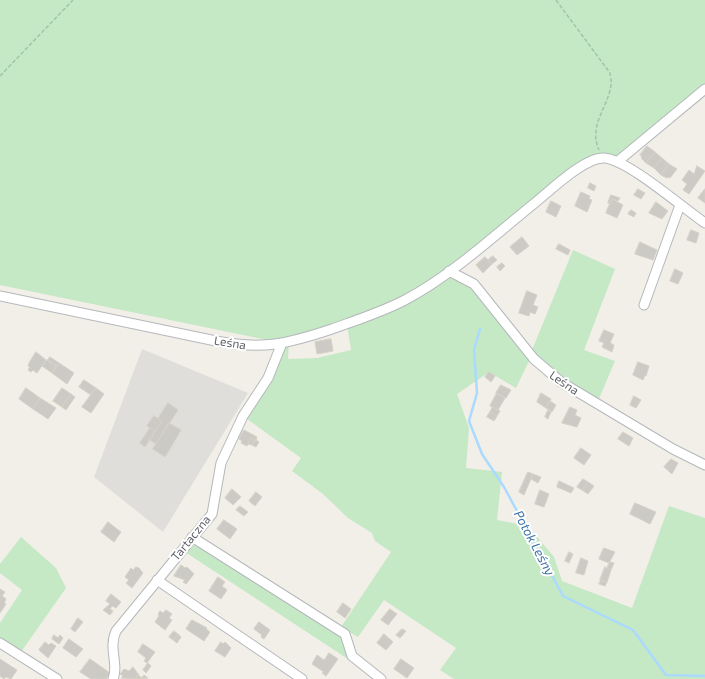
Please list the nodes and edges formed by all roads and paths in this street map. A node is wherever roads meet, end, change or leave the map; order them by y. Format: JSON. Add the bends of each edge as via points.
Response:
{"nodes":[{"id":1,"x":73,"y":0,"type":"edge"},
{"id":2,"x":556,"y":0,"type":"edge"},
{"id":3,"x":0,"y":76,"type":"edge"},
{"id":4,"x":705,"y":89,"type":"edge"},
{"id":5,"x":602,"y":158,"type":"junction"},
{"id":6,"x":617,"y":162,"type":"junction"},
{"id":7,"x":680,"y":205,"type":"junction"},
{"id":8,"x":705,"y":222,"type":"edge"},
{"id":9,"x":449,"y":271,"type":"junction"},
{"id":10,"x":0,"y":296,"type":"edge"},
{"id":11,"x":644,"y":305,"type":"dead end"},
{"id":12,"x":282,"y":343,"type":"junction"},
{"id":13,"x":705,"y":465,"type":"edge"},
{"id":14,"x":192,"y":538,"type":"junction"},
{"id":15,"x":157,"y":580,"type":"junction"},
{"id":16,"x":0,"y":643,"type":"edge"},
{"id":17,"x":57,"y":679,"type":"edge"},
{"id":18,"x":113,"y":679,"type":"edge"},
{"id":19,"x":302,"y":679,"type":"edge"},
{"id":20,"x":382,"y":679,"type":"edge"}],
"edges":[{"from":1,"to":3,"type":"path"},
{"from":2,"to":5,"type":"path","via":[[610,72],[611,85],[597,125],[595,142]]},
{"from":4,"to":6,"type":"street"},
{"from":5,"to":6,"type":"street"},
{"from":5,"to":9,"type":"street","name":"Leśna","via":[[583,165]]},
{"from":6,"to":7,"type":"street"},
{"from":7,"to":8,"type":"street"},
{"from":7,"to":11,"type":"street"},
{"from":9,"to":12,"type":"street","name":"Leśna","via":[[389,307],[314,335]]},
{"from":9,"to":13,"type":"street","name":"Leśna","via":[[474,284],[527,351],[556,378]]},
{"from":10,"to":12,"type":"street","name":"Leśna","via":[[239,345],[267,346]]},
{"from":12,"to":14,"type":"street","name":"Tartaczna","via":[[268,378],[243,416],[221,463],[212,514]]},
{"from":14,"to":15,"type":"street","name":"Tartaczna"},
{"from":14,"to":20,"type":"street","via":[[345,634],[352,656]]},
{"from":15,"to":18,"type":"street","name":"Tartaczna","via":[[122,621],[113,637]]},
{"from":15,"to":19,"type":"street"},
{"from":16,"to":17,"type":"street"}]}
